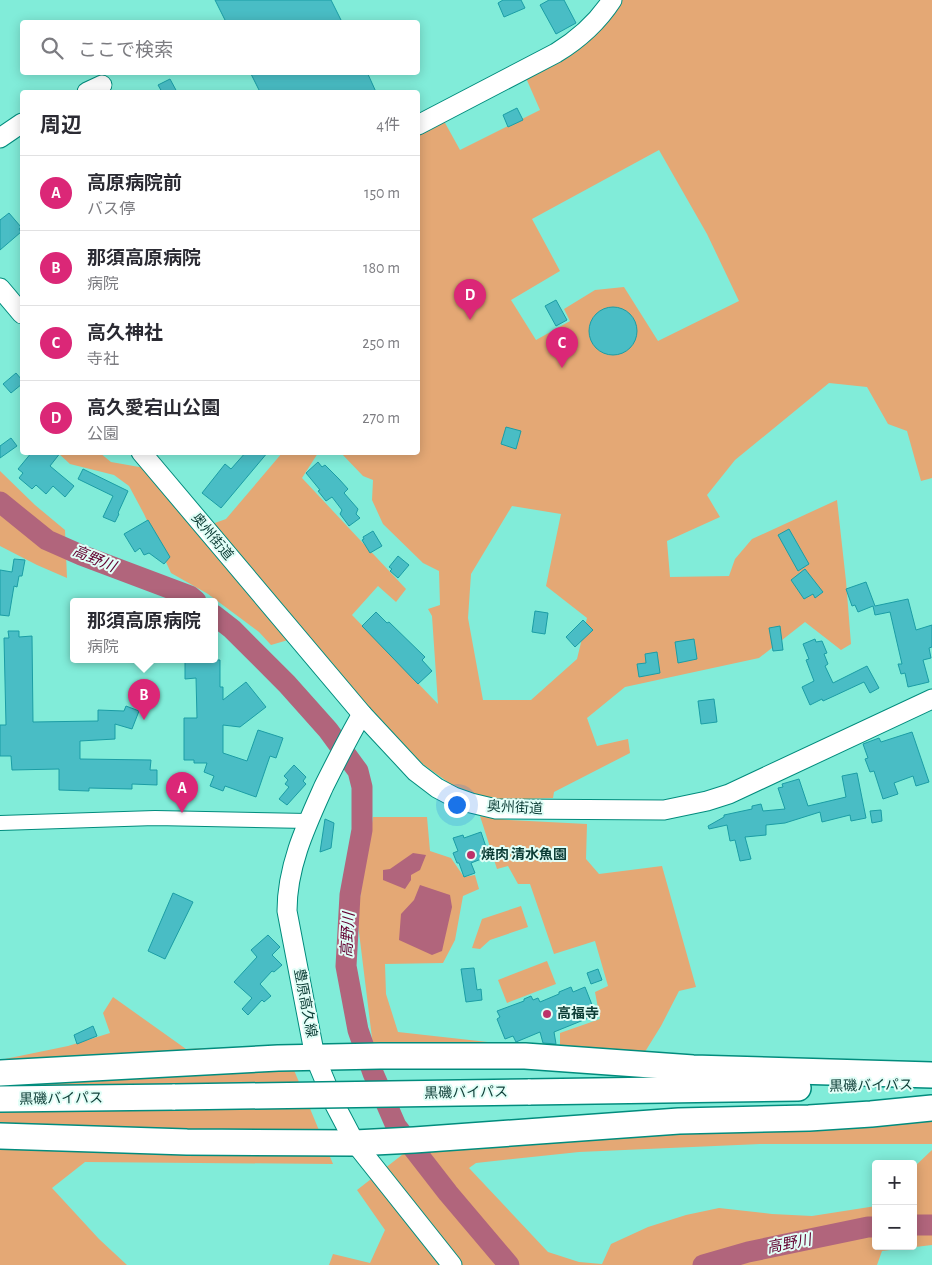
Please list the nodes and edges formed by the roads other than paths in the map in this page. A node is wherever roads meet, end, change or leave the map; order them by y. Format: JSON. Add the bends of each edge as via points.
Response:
{"nodes":[{"id":1,"x":612,"y":0,"type":"edge"},
{"id":2,"x":20,"y":124,"type":"edge"},
{"id":3,"x":420,"y":124,"type":"edge"},
{"id":4,"x":0,"y":138,"type":"edge"},
{"id":5,"x":0,"y":288,"type":"edge"},
{"id":6,"x":20,"y":312,"type":"edge"},
{"id":7,"x":144,"y":455,"type":"edge"},
{"id":8,"x":932,"y":699,"type":"edge"},
{"id":9,"x":362,"y":714,"type":"junction"},
{"id":10,"x":308,"y":821,"type":"junction"},
{"id":11,"x":0,"y":823,"type":"edge"},
{"id":12,"x":315,"y":1057,"type":"junction"},
{"id":13,"x":0,"y":1073,"type":"edge"},
{"id":14,"x":932,"y":1075,"type":"edge"},
{"id":15,"x":932,"y":1085,"type":"edge"},
{"id":16,"x":0,"y":1100,"type":"edge"},
{"id":17,"x":932,"y":1108,"type":"edge"},
{"id":18,"x":0,"y":1136,"type":"edge"},
{"id":19,"x":355,"y":1143,"type":"junction"},
{"id":20,"x":452,"y":1265,"type":"edge"}],
"edges":[{"from":1,"to":3,"type":"main road","via":[[594,24],[568,46]]},
{"from":2,"to":4,"type":"main road"},
{"from":5,"to":6,"type":"main road"},
{"from":7,"to":9,"type":"main road","name":"奥州街道"},
{"from":8,"to":9,"type":"main road","name":"奥州街道","via":[[729,794],[664,810],[496,809],[471,803],[437,788],[416,772]]},
{"from":9,"to":10,"type":"main road","name":"豊原高久線"},
{"from":10,"to":11,"type":"street","via":[[155,818]]},
{"from":10,"to":12,"type":"main road","name":"豊原高久線","via":[[291,870],[287,911]]},
{"from":12,"to":13,"type":"highway"},
{"from":12,"to":14,"type":"highway","via":[[526,1056],[693,1068]]},
{"from":12,"to":19,"type":"main road","name":"豊原高久線"},
{"from":15,"to":16,"type":"highway","name":"黒磯バイパス","bridge":true},
{"from":17,"to":19,"type":"highway","via":[[809,1118],[679,1121]]},
{"from":18,"to":19,"type":"highway"},
{"from":19,"to":20,"type":"main road","name":"豊原高久線"}]}
